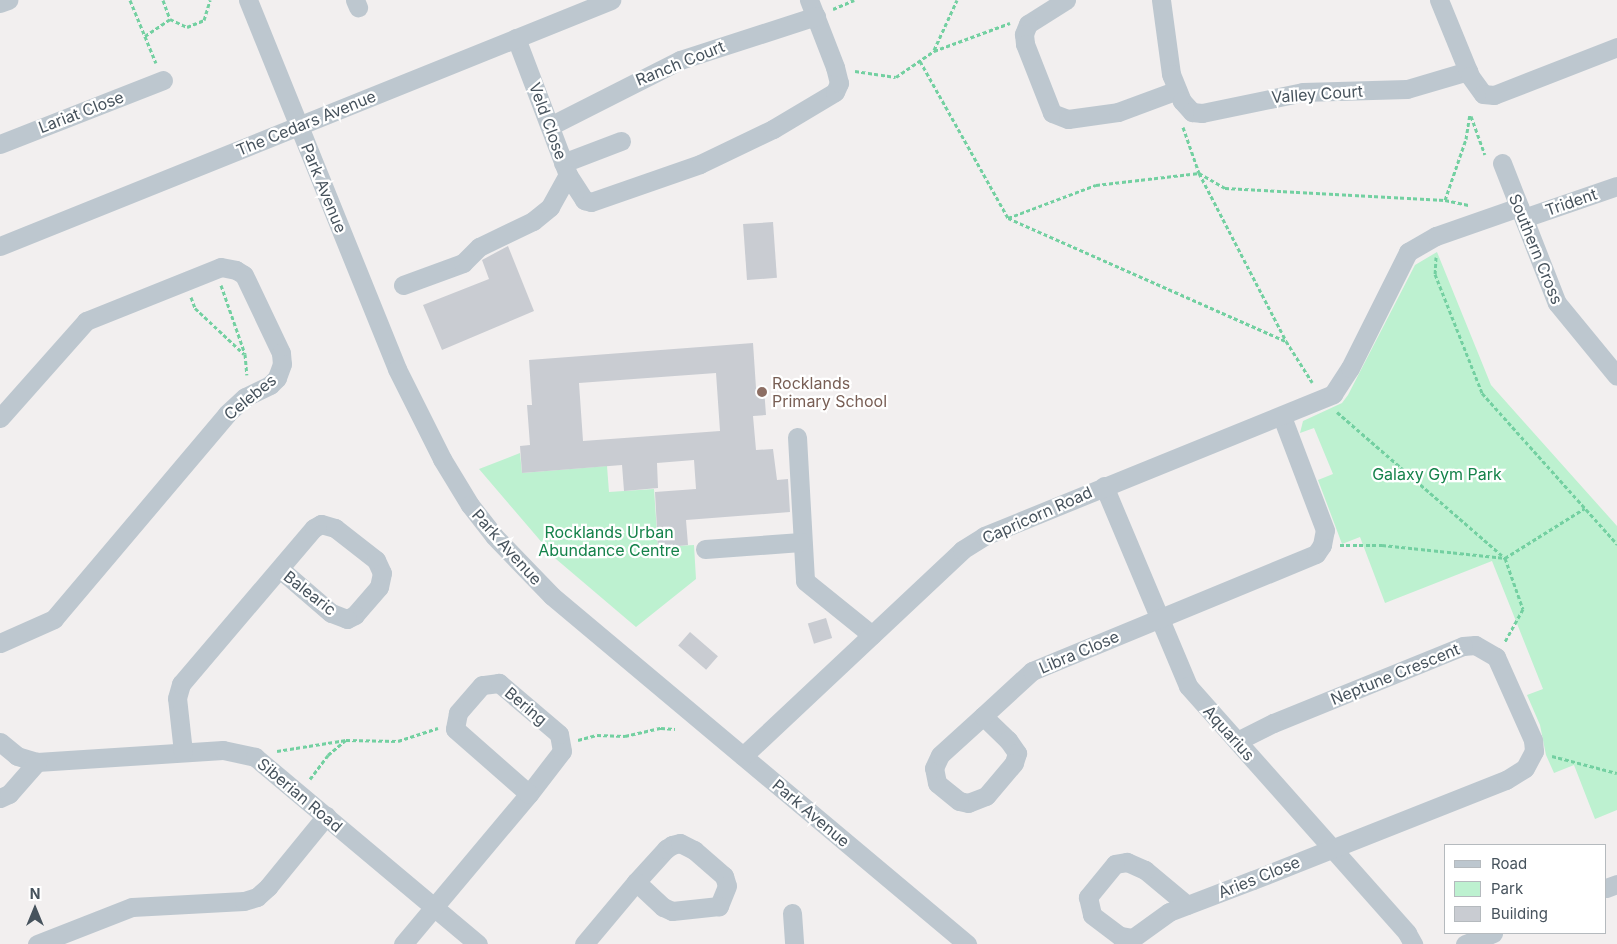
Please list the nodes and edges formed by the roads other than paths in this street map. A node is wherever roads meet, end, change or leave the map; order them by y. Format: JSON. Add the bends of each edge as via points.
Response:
{"nodes":[{"id":1,"x":8,"y":0,"type":"edge"},
{"id":2,"x":248,"y":0,"type":"edge"},
{"id":3,"x":611,"y":0,"type":"edge"},
{"id":4,"x":1066,"y":0,"type":"edge"},
{"id":5,"x":1440,"y":0,"type":"edge"},
{"id":6,"x":1165,"y":1,"type":"edge"},
{"id":7,"x":0,"y":3,"type":"edge"},
{"id":8,"x":813,"y":8,"type":"edge"},
{"id":9,"x":516,"y":38,"type":"junction"},
{"id":10,"x":1617,"y":47,"type":"edge"},
{"id":11,"x":1468,"y":71,"type":"junction"},
{"id":12,"x":163,"y":80,"type":"road end"},
{"id":13,"x":1177,"y":90,"type":"junction"},
{"id":14,"x":298,"y":126,"type":"junction"},
{"id":15,"x":550,"y":126,"type":"junction"},
{"id":16,"x":621,"y":141,"type":"dead end"},
{"id":17,"x":0,"y":144,"type":"edge"},
{"id":18,"x":1494,"y":161,"type":"road end"},
{"id":19,"x":565,"y":169,"type":"junction"},
{"id":20,"x":1617,"y":186,"type":"edge"},
{"id":21,"x":1522,"y":213,"type":"junction"},
{"id":22,"x":0,"y":246,"type":"edge"},
{"id":23,"x":403,"y":285,"type":"dead end"},
{"id":24,"x":1617,"y":376,"type":"edge"},
{"id":25,"x":1282,"y":417,"type":"junction"},
{"id":26,"x":0,"y":418,"type":"edge"},
{"id":27,"x":797,"y":437,"type":"dead end"},
{"id":28,"x":1104,"y":486,"type":"junction"},
{"id":29,"x":801,"y":542,"type":"junction"},
{"id":30,"x":705,"y":549,"type":"dead end"},
{"id":31,"x":280,"y":569,"type":"junction"},
{"id":32,"x":1159,"y":618,"type":"junction"},
{"id":33,"x":872,"y":635,"type":"junction"},
{"id":34,"x":0,"y":643,"type":"edge"},
{"id":35,"x":983,"y":716,"type":"junction"},
{"id":36,"x":1237,"y":741,"type":"junction"},
{"id":37,"x":0,"y":742,"type":"edge"},
{"id":38,"x":183,"y":752,"type":"junction"},
{"id":39,"x":743,"y":756,"type":"junction"},
{"id":40,"x":37,"y":762,"type":"junction"},
{"id":41,"x":529,"y":794,"type":"junction"},
{"id":42,"x":0,"y":798,"type":"edge"},
{"id":43,"x":326,"y":816,"type":"junction"},
{"id":44,"x":1331,"y":848,"type":"junction"},
{"id":45,"x":636,"y":882,"type":"junction"},
{"id":46,"x":1187,"y":906,"type":"junction"},
{"id":47,"x":434,"y":907,"type":"junction"},
{"id":48,"x":792,"y":913,"type":"dead end"},
{"id":49,"x":1490,"y":934,"type":"edge"},
{"id":50,"x":37,"y":944,"type":"edge"},
{"id":51,"x":403,"y":944,"type":"edge"},
{"id":52,"x":478,"y":944,"type":"edge"},
{"id":53,"x":584,"y":944,"type":"edge"},
{"id":54,"x":794,"y":944,"type":"edge"},
{"id":55,"x":966,"y":944,"type":"edge"},
{"id":56,"x":1413,"y":944,"type":"edge"},
{"id":57,"x":1465,"y":944,"type":"edge"}],
"edges":[{"from":1,"to":7,"type":"street"},
{"from":2,"to":14,"type":"street","name":"Park Avenue"},
{"from":3,"to":9,"type":"street","name":"The Cedars Avenue"},
{"from":4,"to":13,"type":"street","via":[[1028,24],[1024,34],[1048,108],[1057,116],[1068,119],[1118,112]]},
{"from":5,"to":11,"type":"street"},
{"from":6,"to":13,"type":"street","via":[[1167,54]]},
{"from":8,"to":15,"type":"street","name":"Ranch Court","via":[[663,67]]},
{"from":8,"to":19,"type":"street","via":[[835,67],[838,88],[828,97],[700,164],[591,202],[584,200]]},
{"from":9,"to":14,"type":"street","name":"The Cedars Avenue"},
{"from":9,"to":15,"type":"street","name":"Veld Close"},
{"from":10,"to":11,"type":"street","via":[[1494,94],[1478,90]]},
{"from":11,"to":13,"type":"street","name":"Valley Court","via":[[1407,89],[1303,92],[1202,113],[1192,112]]},
{"from":12,"to":17,"type":"street","name":"Lariat Close"},
{"from":14,"to":22,"type":"street","name":"The Cedars Avenue"},
{"from":14,"to":39,"type":"street","name":"Park Avenue","via":[[398,369],[438,451],[470,505],[494,536],[552,596]]},
{"from":15,"to":19,"type":"street","name":"Veld Close"},
{"from":16,"to":19,"type":"street"},
{"from":18,"to":21,"type":"street","name":"Southern Cross"},
{"from":19,"to":23,"type":"street","name":"Veld Close","via":[[542,216],[475,249],[463,263]]},
{"from":20,"to":21,"type":"street","name":"Trident"},
{"from":21,"to":24,"type":"street","name":"Southern Cross","via":[[1557,303]]},
{"from":21,"to":25,"type":"street","name":"Capricorn Road","via":[[1420,243],[1401,261],[1350,368],[1333,394]]},
{"from":25,"to":28,"type":"street","name":"Capricorn Road"},
{"from":25,"to":32,"type":"street","via":[[1325,530],[1322,545],[1308,559]]},
{"from":26,"to":34,"type":"street","name":"Celebes","via":[[86,321],[216,268],[226,267],[244,275],[281,353],[282,364],[277,378],[245,397],[227,414],[54,619]]},
{"from":27,"to":29,"type":"street"},
{"from":28,"to":32,"type":"street","name":"Aquarius"},
{"from":28,"to":33,"type":"street","name":"Capricorn Road","via":[[984,536],[962,550]]},
{"from":29,"to":30,"type":"street"},
{"from":29,"to":33,"type":"street","via":[[805,581],[809,587]]},
{"from":31,"to":31,"type":"street","name":"Balearic","via":[[331,613],[347,618],[355,615],[379,587],[382,573],[376,560],[335,528],[320,524]]},
{"from":31,"to":38,"type":"street","name":"Balearic","via":[[181,684],[177,698]]},
{"from":32,"to":35,"type":"street","name":"Libra Close","via":[[1037,668]]},
{"from":32,"to":36,"type":"street","name":"Aquarius","via":[[1188,686]]},
{"from":33,"to":39,"type":"street","name":"Capricorn Road"},
{"from":35,"to":35,"type":"street","name":"Libra Close","via":[[1008,740],[1016,753],[1014,763],[986,796],[968,803],[959,801],[937,783],[934,768],[940,754]]},
{"from":36,"to":44,"type":"street","name":"Aquarius"},
{"from":36,"to":44,"type":"street","name":"Neptune Crescent","via":[[1272,723],[1464,646],[1484,648],[1496,657],[1533,740],[1534,751],[1525,768],[1506,780]]},
{"from":37,"to":40,"type":"street","name":"Siberian Road","via":[[17,756]]},
{"from":38,"to":40,"type":"street","name":"Siberian Road"},
{"from":38,"to":43,"type":"street","name":"Siberian Road","via":[[223,750],[255,757]]},
{"from":39,"to":55,"type":"street","name":"Park Avenue"},
{"from":40,"to":42,"type":"street","via":[[9,794]]},
{"from":41,"to":41,"type":"street","name":"Bering","via":[[559,757],[563,744],[559,734],[494,682],[482,685],[458,713],[454,723],[461,737]]},
{"from":41,"to":47,"type":"street"},
{"from":43,"to":47,"type":"street","name":"Siberian Road"},
{"from":43,"to":50,"type":"street","via":[[268,887],[256,896],[244,901],[132,907]]},
{"from":44,"to":46,"type":"street","name":"Aries Close"},
{"from":44,"to":56,"type":"street","name":"Aquarius","via":[[1407,933]]},
{"from":45,"to":45,"type":"street","via":[[663,907],[672,911],[718,906],[727,886],[724,876],[694,850],[680,844],[666,849]]},
{"from":45,"to":53,"type":"street"},
{"from":46,"to":46,"type":"street","name":"Aries Close","via":[[1145,870],[1127,862],[1116,864],[1088,897],[1092,915],[1128,938],[1139,936],[1169,912]]},
{"from":47,"to":51,"type":"street"},
{"from":47,"to":52,"type":"street","name":"Siberian Road"},
{"from":48,"to":54,"type":"street"},
{"from":49,"to":57,"type":"street"}]}
